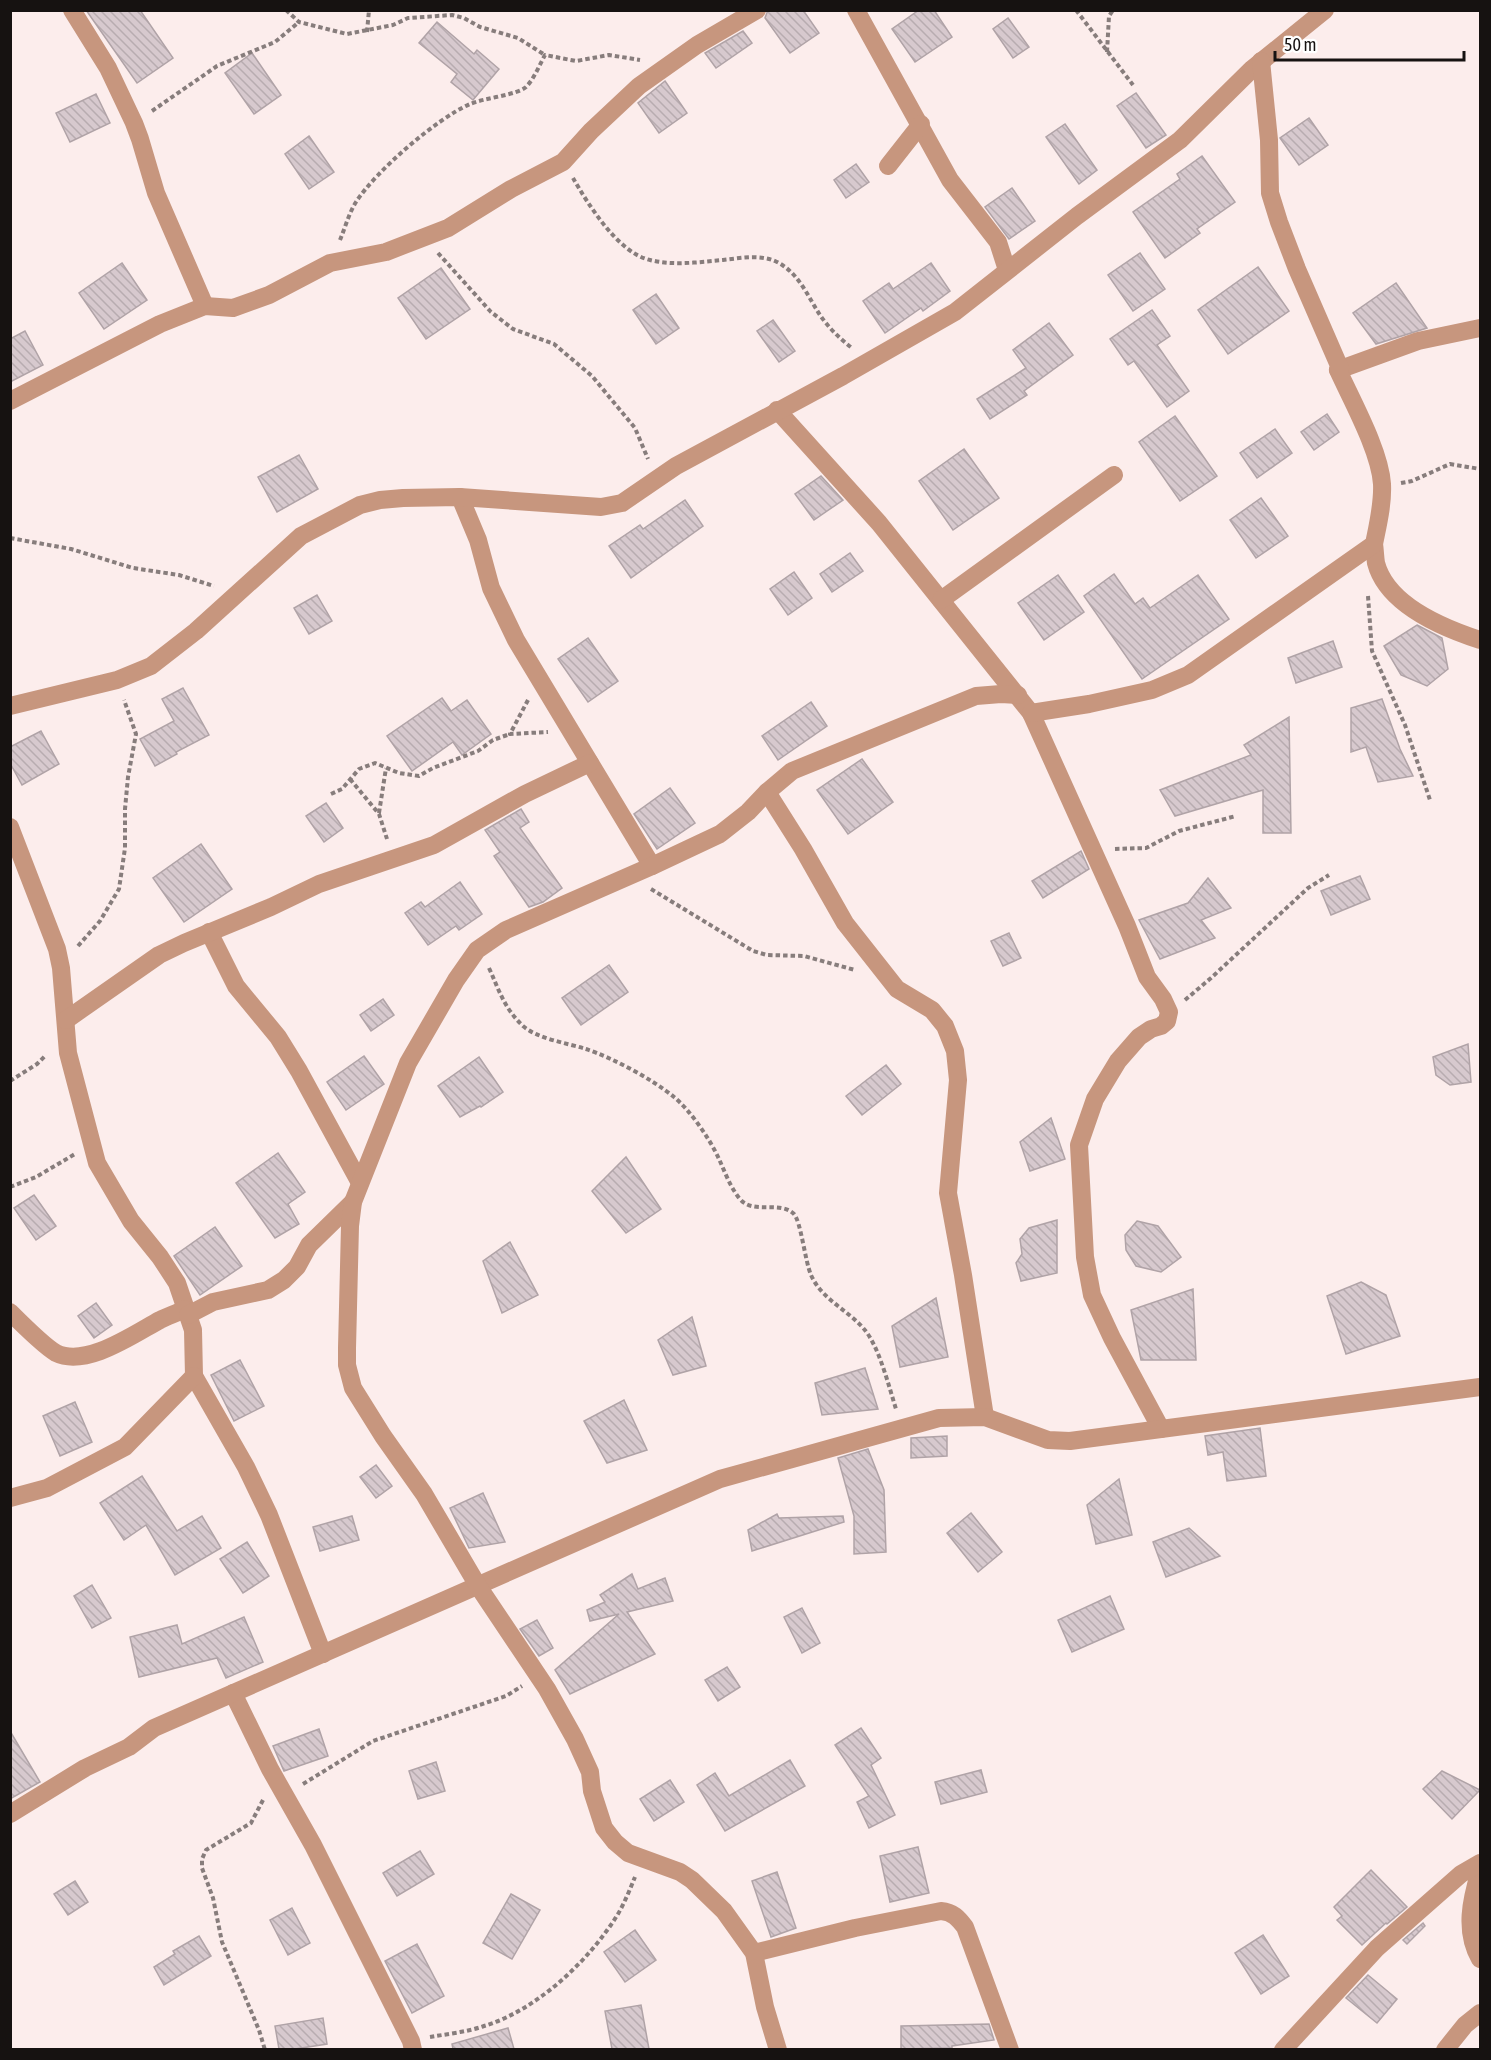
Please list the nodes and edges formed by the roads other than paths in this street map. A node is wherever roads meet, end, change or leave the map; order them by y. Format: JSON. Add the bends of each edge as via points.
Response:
{"nodes":[{"id":1,"x":72,"y":10,"type":"edge"},
{"id":2,"x":757,"y":10,"type":"edge"},
{"id":3,"x":856,"y":10,"type":"edge"},
{"id":4,"x":1325,"y":10,"type":"edge"},
{"id":5,"x":1261,"y":61,"type":"junction"},
{"id":6,"x":921,"y":124,"type":"junction"},
{"id":7,"x":888,"y":166,"type":"dead end"},
{"id":8,"x":1007,"y":270,"type":"junction"},
{"id":9,"x":205,"y":306,"type":"junction"},
{"id":10,"x":1480,"y":328,"type":"edge"},
{"id":11,"x":1338,"y":370,"type":"junction"},
{"id":12,"x":10,"y":401,"type":"edge"},
{"id":13,"x":777,"y":410,"type":"junction"},
{"id":14,"x":1114,"y":475,"type":"dead end"},
{"id":15,"x":460,"y":497,"type":"junction"},
{"id":16,"x":1375,"y":553,"type":"junction"},
{"id":17,"x":941,"y":600,"type":"junction"},
{"id":18,"x":1480,"y":640,"type":"edge"},
{"id":19,"x":1018,"y":695,"type":"junction"},
{"id":20,"x":10,"y":706,"type":"edge"},
{"id":21,"x":1031,"y":713,"type":"junction"},
{"id":22,"x":590,"y":763,"type":"junction"},
{"id":23,"x":767,"y":792,"type":"junction"},
{"id":24,"x":10,"y":826,"type":"edge"},
{"id":25,"x":652,"y":866,"type":"junction"},
{"id":26,"x":208,"y":932,"type":"junction"},
{"id":27,"x":66,"y":1028,"type":"junction"},
{"id":28,"x":360,"y":1183,"type":"junction"},
{"id":29,"x":353,"y":1202,"type":"junction"},
{"id":30,"x":10,"y":1312,"type":"edge"},
{"id":31,"x":187,"y":1312,"type":"junction"},
{"id":32,"x":194,"y":1376,"type":"junction"},
{"id":33,"x":1480,"y":1387,"type":"edge"},
{"id":34,"x":985,"y":1417,"type":"junction"},
{"id":35,"x":1161,"y":1429,"type":"junction"},
{"id":36,"x":10,"y":1498,"type":"edge"},
{"id":37,"x":478,"y":1586,"type":"junction"},
{"id":38,"x":323,"y":1654,"type":"junction"},
{"id":39,"x":233,"y":1693,"type":"junction"},
{"id":40,"x":10,"y":1814,"type":"edge"},
{"id":41,"x":1480,"y":1863,"type":"edge"},
{"id":42,"x":1480,"y":1871,"type":"edge"},
{"id":43,"x":754,"y":1953,"type":"junction"},
{"id":44,"x":1480,"y":1959,"type":"edge"},
{"id":45,"x":1480,"y":2013,"type":"edge"},
{"id":46,"x":412,"y":2045,"type":"edge"},
{"id":47,"x":778,"y":2049,"type":"edge"},
{"id":48,"x":1010,"y":2049,"type":"edge"},
{"id":49,"x":1284,"y":2049,"type":"edge"},
{"id":50,"x":1445,"y":2049,"type":"edge"}],
"edges":[{"from":1,"to":9,"type":"street","via":[[108,68],[134,123],[156,193]]},
{"from":2,"to":9,"type":"street","via":[[697,45],[639,86],[563,162],[448,228],[386,252],[330,263],[233,308]]},
{"from":3,"to":6,"type":"street"},
{"from":4,"to":5,"type":"street"},
{"from":5,"to":8,"type":"street","via":[[1180,140]]},
{"from":5,"to":11,"type":"street","via":[[1270,193]]},
{"from":6,"to":7,"type":"street"},
{"from":6,"to":8,"type":"street","via":[[950,180],[998,242]]},
{"from":8,"to":13,"type":"street","via":[[955,312]]},
{"from":9,"to":12,"type":"street","via":[[160,324]]},
{"from":10,"to":11,"type":"street","via":[[1418,341]]},
{"from":11,"to":16,"type":"street","via":[[1372,445],[1382,482]]},
{"from":13,"to":15,"type":"street","via":[[612,506]]},
{"from":13,"to":17,"type":"street","via":[[879,523]]},
{"from":14,"to":17,"type":"street"},
{"from":15,"to":20,"type":"street","via":[[391,499],[360,505],[301,536],[196,631],[151,666],[117,680]]},
{"from":15,"to":22,"type":"street","via":[[492,588],[516,640]]},
{"from":16,"to":18,"type":"street","via":[[1384,579],[1399,598],[1420,615]]},
{"from":16,"to":21,"type":"street","via":[[1188,675],[1152,690]]},
{"from":17,"to":19,"type":"street"},
{"from":19,"to":21,"type":"street"},
{"from":19,"to":23,"type":"street","via":[[976,696],[948,706],[792,771]]},
{"from":21,"to":35,"type":"street","via":[[1148,978],[1169,1012],[1167,1021],[1138,1037],[1118,1060],[1095,1099],[1079,1145],[1085,1257],[1092,1295]]},
{"from":22,"to":25,"type":"street"},
{"from":22,"to":26,"type":"street","via":[[434,845],[319,884]]},
{"from":23,"to":25,"type":"street","via":[[720,834]]},
{"from":23,"to":34,"type":"street","via":[[845,923],[897,989],[932,1010],[945,1026],[955,1051],[958,1080],[948,1193]]},
{"from":24,"to":27,"type":"street","via":[[49,924],[61,968]]},
{"from":25,"to":28,"type":"street","via":[[506,930],[480,948],[456,980],[408,1064]]},
{"from":26,"to":27,"type":"street","via":[[159,955]]},
{"from":26,"to":28,"type":"street","via":[[236,986],[278,1037],[299,1071]]},
{"from":27,"to":31,"type":"street","via":[[97,1163],[131,1221],[177,1283]]},
{"from":28,"to":29,"type":"street"},
{"from":29,"to":31,"type":"street","via":[[309,1245],[297,1267],[284,1280],[268,1290]]},
{"from":29,"to":37,"type":"street","via":[[347,1348],[353,1388],[424,1494]]},
{"from":30,"to":31,"type":"street","via":[[56,1352],[71,1358],[131,1338],[161,1319]]},
{"from":31,"to":32,"type":"street","via":[[193,1330]]},
{"from":32,"to":36,"type":"street","via":[[125,1447],[47,1488]]},
{"from":32,"to":38,"type":"street","via":[[269,1515]]},
{"from":33,"to":35,"type":"street"},
{"from":34,"to":35,"type":"street","via":[[1048,1440]]},
{"from":34,"to":37,"type":"street","via":[[939,1418],[720,1479]]},
{"from":37,"to":38,"type":"street"},
{"from":37,"to":43,"type":"street","via":[[575,1739],[590,1772],[604,1828],[634,1857],[680,1872],[692,1880],[724,1911]]},
{"from":38,"to":39,"type":"street"},
{"from":39,"to":40,"type":"street","via":[[154,1728],[129,1747],[85,1768]]},
{"from":39,"to":46,"type":"street"},
{"from":41,"to":49,"type":"street","via":[[1446,1887],[1377,1948]]},
{"from":42,"to":44,"type":"street","via":[[1471,1900],[1470,1921]]},
{"from":43,"to":47,"type":"street"},
{"from":43,"to":48,"type":"street","via":[[855,1928],[950,1912],[965,1927]]},
{"from":45,"to":50,"type":"street"}]}
